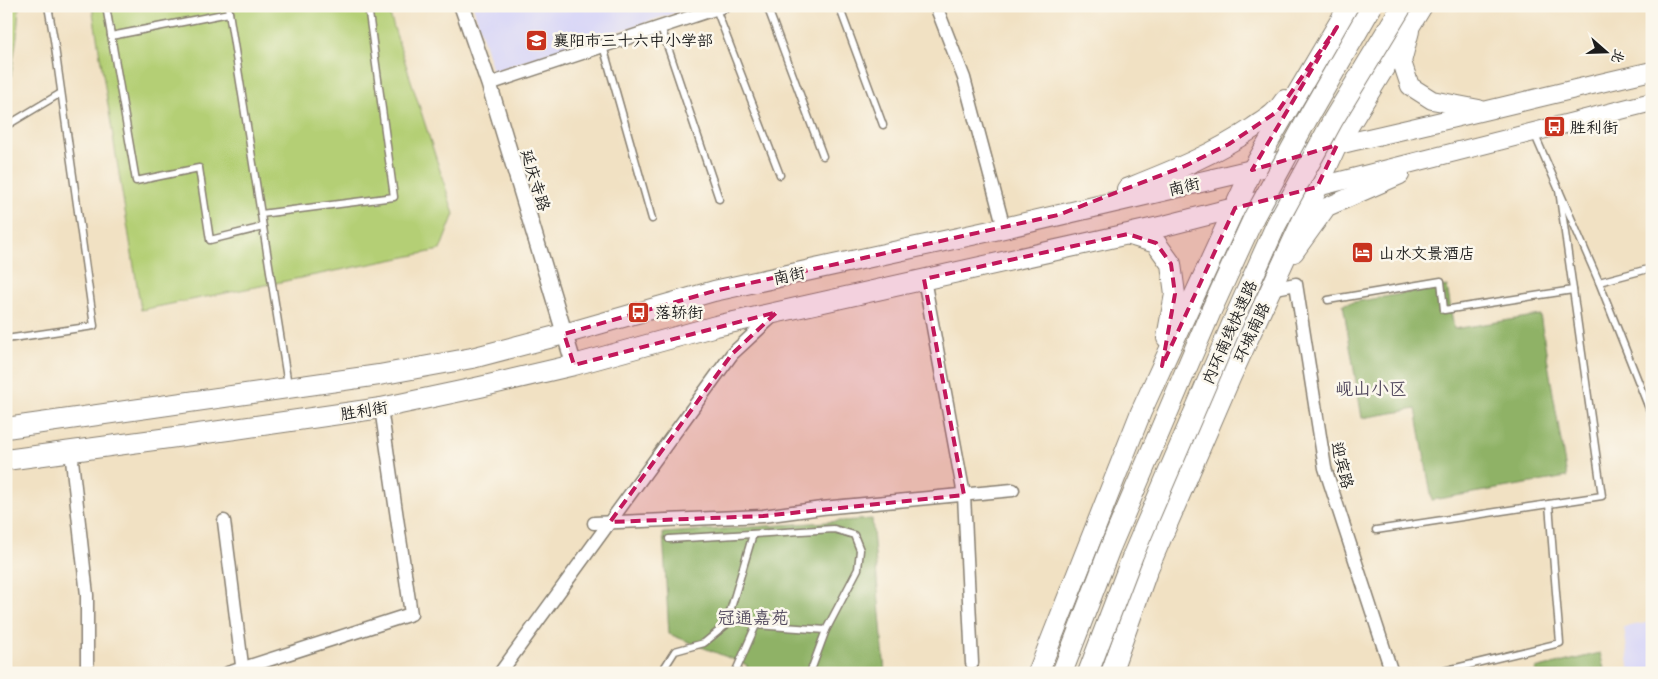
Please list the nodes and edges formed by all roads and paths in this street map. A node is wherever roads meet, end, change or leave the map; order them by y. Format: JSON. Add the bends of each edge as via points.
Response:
{"nodes":[{"id":1,"x":48,"y":6,"type":"edge"},
{"id":2,"x":106,"y":6,"type":"edge"},
{"id":3,"x":368,"y":6,"type":"edge"},
{"id":4,"x":462,"y":6,"type":"edge"},
{"id":5,"x":767,"y":6,"type":"edge"},
{"id":6,"x":839,"y":6,"type":"edge"},
{"id":7,"x":936,"y":6,"type":"edge"},
{"id":8,"x":1349,"y":6,"type":"edge"},
{"id":9,"x":1372,"y":6,"type":"edge"},
{"id":10,"x":720,"y":8,"type":"edge"},
{"id":11,"x":228,"y":10,"type":"edge"},
{"id":12,"x":1412,"y":11,"type":"edge"},
{"id":13,"x":661,"y":27,"type":"junction"},
{"id":14,"x":1337,"y":27,"type":"junction"},
{"id":15,"x":111,"y":36,"type":"junction"},
{"id":16,"x":603,"y":46,"type":"junction"},
{"id":17,"x":1652,"y":71,"type":"edge"},
{"id":18,"x":489,"y":84,"type":"junction"},
{"id":19,"x":62,"y":92,"type":"junction"},
{"id":20,"x":1652,"y":102,"type":"edge"},
{"id":21,"x":1485,"y":110,"type":"junction"},
{"id":22,"x":883,"y":125,"type":"dead end"},
{"id":23,"x":6,"y":126,"type":"edge"},
{"id":24,"x":1533,"y":132,"type":"junction"},
{"id":25,"x":1337,"y":145,"type":"junction"},
{"id":26,"x":1452,"y":153,"type":"junction"},
{"id":27,"x":823,"y":156,"type":"dead end"},
{"id":28,"x":1252,"y":170,"type":"junction"},
{"id":29,"x":780,"y":175,"type":"dead end"},
{"id":30,"x":1317,"y":187,"type":"junction"},
{"id":31,"x":1559,"y":190,"type":"junction"},
{"id":32,"x":719,"y":199,"type":"dead end"},
{"id":33,"x":1235,"y":208,"type":"junction"},
{"id":34,"x":261,"y":214,"type":"junction"},
{"id":35,"x":1058,"y":216,"type":"junction"},
{"id":36,"x":652,"y":219,"type":"dead end"},
{"id":37,"x":263,"y":227,"type":"junction"},
{"id":38,"x":1004,"y":228,"type":"junction"},
{"id":39,"x":1128,"y":234,"type":"junction"},
{"id":40,"x":1652,"y":268,"type":"edge"},
{"id":41,"x":924,"y":279,"type":"junction"},
{"id":42,"x":1599,"y":282,"type":"junction"},
{"id":43,"x":1274,"y":283,"type":"junction"},
{"id":44,"x":1573,"y":290,"type":"junction"},
{"id":45,"x":1328,"y":300,"type":"dead end"},
{"id":46,"x":777,"y":312,"type":"junction"},
{"id":47,"x":716,"y":326,"type":"joint"},
{"id":48,"x":564,"y":334,"type":"junction"},
{"id":49,"x":6,"y":339,"type":"edge"},
{"id":50,"x":574,"y":365,"type":"junction"},
{"id":51,"x":1162,"y":366,"type":"junction"},
{"id":52,"x":288,"y":388,"type":"junction"},
{"id":53,"x":381,"y":408,"type":"junction"},
{"id":54,"x":1652,"y":416,"type":"edge"},
{"id":55,"x":6,"y":428,"type":"edge"},
{"id":56,"x":71,"y":451,"type":"junction"},
{"id":57,"x":6,"y":460,"type":"edge"},
{"id":58,"x":1013,"y":490,"type":"dead end"},
{"id":59,"x":964,"y":495,"type":"junction"},
{"id":60,"x":1549,"y":504,"type":"junction"},
{"id":61,"x":224,"y":520,"type":"dead end"},
{"id":62,"x":610,"y":522,"type":"junction"},
{"id":63,"x":594,"y":524,"type":"dead end"},
{"id":64,"x":1376,"y":530,"type":"dead end"},
{"id":65,"x":753,"y":534,"type":"junction"},
{"id":66,"x":669,"y":539,"type":"dead end"},
{"id":67,"x":826,"y":630,"type":"junction"},
{"id":68,"x":972,"y":663,"type":"dead end"},
{"id":69,"x":243,"y":670,"type":"edge"},
{"id":70,"x":87,"y":673,"type":"edge"},
{"id":71,"x":228,"y":673,"type":"edge"},
{"id":72,"x":500,"y":673,"type":"edge"},
{"id":73,"x":661,"y":673,"type":"edge"},
{"id":74,"x":735,"y":673,"type":"edge"},
{"id":75,"x":810,"y":673,"type":"edge"},
{"id":76,"x":1038,"y":673,"type":"edge"},
{"id":77,"x":1062,"y":673,"type":"edge"},
{"id":78,"x":1088,"y":673,"type":"edge"},
{"id":79,"x":1111,"y":673,"type":"edge"},
{"id":80,"x":1392,"y":673,"type":"edge"},
{"id":81,"x":1435,"y":673,"type":"edge"}],
"edges":[{"from":1,"to":19,"type":"lane"},
{"from":2,"to":15,"type":"lane"},
{"from":3,"to":34,"type":"lane","via":[[394,197]]},
{"from":4,"to":18,"type":"street","name":"延庆寺路"},
{"from":5,"to":27,"type":"lane"},
{"from":6,"to":22,"type":"lane"},
{"from":7,"to":38,"type":"street","via":[[964,78]]},
{"from":8,"to":14,"type":"highway"},
{"from":9,"to":77,"type":"highway","name":"内环南线快速路","bridge":true,"via":[[1254,217],[1110,548]]},
{"from":10,"to":13,"type":"street"},
{"from":10,"to":29,"type":"lane"},
{"from":11,"to":15,"type":"lane"},
{"from":11,"to":34,"type":"lane"},
{"from":12,"to":21,"type":"main road","via":[[1402,62],[1410,86],[1432,100]]},
{"from":12,"to":25,"type":"highway","name":"环城南路"},
{"from":12,"to":78,"type":"highway","name":"内环南线快速路","bridge":true,"via":[[1334,120],[1276,226],[1133,555]]},
{"from":13,"to":16,"type":"street"},
{"from":13,"to":32,"type":"lane"},
{"from":14,"to":28,"type":"highway"},
{"from":14,"to":35,"type":"highway","via":[[1278,111],[1270,117],[1229,144],[1185,166]]},
{"from":15,"to":37,"type":"lane","via":[[136,182],[199,168],[210,240]]},
{"from":16,"to":18,"type":"street"},
{"from":16,"to":36,"type":"lane"},
{"from":17,"to":21,"type":"main road","name":"南街"},
{"from":18,"to":48,"type":"street","name":"延庆寺路"},
{"from":19,"to":23,"type":"lane"},
{"from":19,"to":49,"type":"lane","via":[[94,326]]},
{"from":20,"to":24,"type":"main road","name":"南街"},
{"from":21,"to":25,"type":"main road","name":"南街"},
{"from":24,"to":26,"type":"main road","name":"南街"},
{"from":24,"to":31,"type":"lane"},
{"from":25,"to":28,"type":"highway","name":"南街"},
{"from":25,"to":30,"type":"highway","name":"环城南路"},
{"from":26,"to":30,"type":"main road","name":"南街"},
{"from":26,"to":43,"type":"main road","via":[[1327,207]]},
{"from":28,"to":33,"type":"highway"},
{"from":28,"to":35,"type":"highway","name":"南街"},
{"from":30,"to":33,"type":"highway","name":"南街"},
{"from":30,"to":43,"type":"highway","name":"环城南路"},
{"from":31,"to":42,"type":"lane"},
{"from":31,"to":44,"type":"lane"},
{"from":33,"to":39,"type":"highway","name":"南街"},
{"from":33,"to":51,"type":"highway"},
{"from":34,"to":37,"type":"lane"},
{"from":35,"to":38,"type":"highway","name":"南街"},
{"from":37,"to":52,"type":"lane"},
{"from":38,"to":48,"type":"highway","name":"南街","via":[[714,291]]},
{"from":39,"to":41,"type":"highway","name":"南街"},
{"from":39,"to":51,"type":"highway","via":[[1156,243],[1171,264],[1175,294]]},
{"from":40,"to":42,"type":"lane"},
{"from":41,"to":46,"type":"highway","name":"南街"},
{"from":41,"to":59,"type":"street"},
{"from":42,"to":54,"type":"lane"},
{"from":43,"to":79,"type":"highway","name":"环城南路","via":[[1147,571]]},
{"from":43,"to":80,"type":"street","name":"迎宾路","via":[[1296,284],[1324,468]]},
{"from":44,"to":45,"type":"lane","via":[[1444,310],[1441,281]]},
{"from":44,"to":60,"type":"lane","via":[[1602,496]]},
{"from":46,"to":47,"type":"highway","name":"南街"},
{"from":46,"to":62,"type":"street","via":[[732,354]]},
{"from":47,"to":50,"type":"highway","name":"胜利街"},
{"from":48,"to":50,"type":"street","name":"延庆寺路"},
{"from":48,"to":52,"type":"highway","name":"南街","via":[[462,360]]},
{"from":50,"to":53,"type":"highway","name":"胜利街"},
{"from":51,"to":76,"type":"highway"},
{"from":52,"to":55,"type":"highway","name":"南街"},
{"from":53,"to":56,"type":"highway","name":"胜利街"},
{"from":53,"to":69,"type":"street","via":[[411,614]]},
{"from":56,"to":57,"type":"highway","name":"胜利街"},
{"from":56,"to":70,"type":"street","via":[[88,595]]},
{"from":58,"to":59,"type":"street"},
{"from":59,"to":62,"type":"street","via":[[763,516]]},
{"from":59,"to":68,"type":"street"},
{"from":60,"to":64,"type":"lane"},
{"from":60,"to":81,"type":"lane","via":[[1560,643]]},
{"from":61,"to":69,"type":"street"},
{"from":62,"to":63,"type":"street"},
{"from":62,"to":72,"type":"street"},
{"from":65,"to":66,"type":"lane"},
{"from":65,"to":67,"type":"lane","via":[[834,529],[854,535],[860,550],[858,569]]},
{"from":65,"to":73,"type":"lane","via":[[726,625],[704,643],[675,651]]},
{"from":67,"to":74,"type":"lane","via":[[756,625]]},
{"from":67,"to":75,"type":"lane"},
{"from":69,"to":71,"type":"street"}]}
